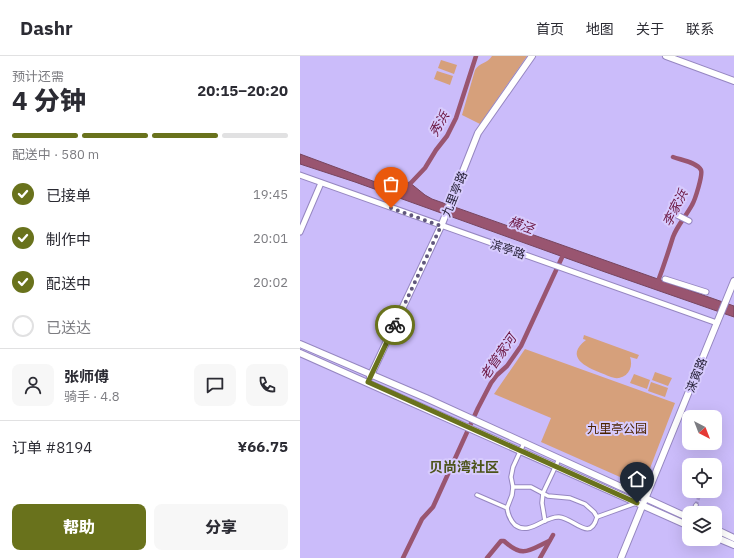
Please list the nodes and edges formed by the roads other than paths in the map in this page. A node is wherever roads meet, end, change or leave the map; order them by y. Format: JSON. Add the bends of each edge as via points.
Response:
{"nodes":[{"id":1,"x":532,"y":56,"type":"edge"},
{"id":2,"x":667,"y":56,"type":"edge"},
{"id":3,"x":734,"y":81,"type":"edge"},
{"id":4,"x":300,"y":175,"type":"edge"},
{"id":5,"x":321,"y":183,"type":"junction"},
{"id":6,"x":676,"y":215,"type":"dead end"},
{"id":7,"x":689,"y":221,"type":"dead end"},
{"id":8,"x":441,"y":226,"type":"junction"},
{"id":9,"x":300,"y":232,"type":"edge"},
{"id":10,"x":665,"y":279,"type":"dead end"},
{"id":11,"x":734,"y":281,"type":"edge"},
{"id":12,"x":706,"y":292,"type":"dead end"},
{"id":13,"x":717,"y":323,"type":"junction"},
{"id":14,"x":300,"y":344,"type":"edge"},
{"id":15,"x":300,"y":353,"type":"edge"},
{"id":16,"x":372,"y":374,"type":"junction"},
{"id":17,"x":368,"y":382,"type":"junction"},
{"id":18,"x":524,"y":443,"type":"junction"},
{"id":19,"x":520,"y":451,"type":"junction"},
{"id":20,"x":559,"y":459,"type":"junction"},
{"id":21,"x":556,"y":467,"type":"junction"},
{"id":22,"x":513,"y":487,"type":"junction"},
{"id":23,"x":543,"y":493,"type":"junction"},
{"id":24,"x":477,"y":495,"type":"dead end"},
{"id":25,"x":645,"y":499,"type":"junction"},
{"id":26,"x":640,"y":504,"type":"junction"},
{"id":27,"x":507,"y":508,"type":"junction"},
{"id":28,"x":682,"y":515,"type":"edge"},
{"id":29,"x":597,"y":517,"type":"junction"},
{"id":30,"x":545,"y":521,"type":"junction"},
{"id":31,"x":682,"y":523,"type":"edge"},
{"id":32,"x":722,"y":532,"type":"edge"},
{"id":33,"x":734,"y":538,"type":"edge"},
{"id":34,"x":722,"y":540,"type":"edge"},
{"id":35,"x":734,"y":545,"type":"edge"},
{"id":36,"x":621,"y":558,"type":"edge"}],
"edges":[{"from":1,"to":8,"type":"street","name":"九里亭路","via":[[478,134]]},
{"from":2,"to":3,"type":"street"},
{"from":4,"to":5,"type":"street","name":"滨亭路"},
{"from":5,"to":8,"type":"street","name":"滨亭路"},
{"from":5,"to":9,"type":"street"},
{"from":6,"to":7,"type":"street"},
{"from":8,"to":13,"type":"street","name":"滨亭路"},
{"from":8,"to":16,"type":"street","name":"九里亭路"},
{"from":10,"to":12,"type":"street"},
{"from":11,"to":13,"type":"street","name":"涞寅路"},
{"from":13,"to":25,"type":"street","name":"涞寅路"},
{"from":14,"to":16,"type":"street"},
{"from":15,"to":17,"type":"street"},
{"from":16,"to":17,"type":"street","name":"九里亭路"},
{"from":16,"to":18,"type":"street"},
{"from":17,"to":19,"type":"street"},
{"from":18,"to":19,"type":"street"},
{"from":18,"to":20,"type":"street"},
{"from":19,"to":21,"type":"street"},
{"from":19,"to":22,"type":"street","via":[[511,477]]},
{"from":20,"to":21,"type":"street"},
{"from":20,"to":25,"type":"street"},
{"from":21,"to":23,"type":"street"},
{"from":21,"to":26,"type":"street"},
{"from":22,"to":23,"type":"street","via":[[531,487]]},
{"from":22,"to":27,"type":"street"},
{"from":23,"to":29,"type":"street","via":[[548,496],[570,498],[585,504]]},
{"from":23,"to":30,"type":"street"},
{"from":24,"to":27,"type":"street"},
{"from":25,"to":26,"type":"street","name":"涞寅路"},
{"from":25,"to":28,"type":"street"},
{"from":26,"to":29,"type":"street"},
{"from":26,"to":31,"type":"street"},
{"from":26,"to":36,"type":"street","name":"涞寅路"},
{"from":27,"to":30,"type":"street","via":[[508,516],[519,527],[536,526]]},
{"from":29,"to":30,"type":"street","via":[[596,523],[588,529],[559,517]]},
{"from":32,"to":33,"type":"street"},
{"from":34,"to":35,"type":"street"}]}
